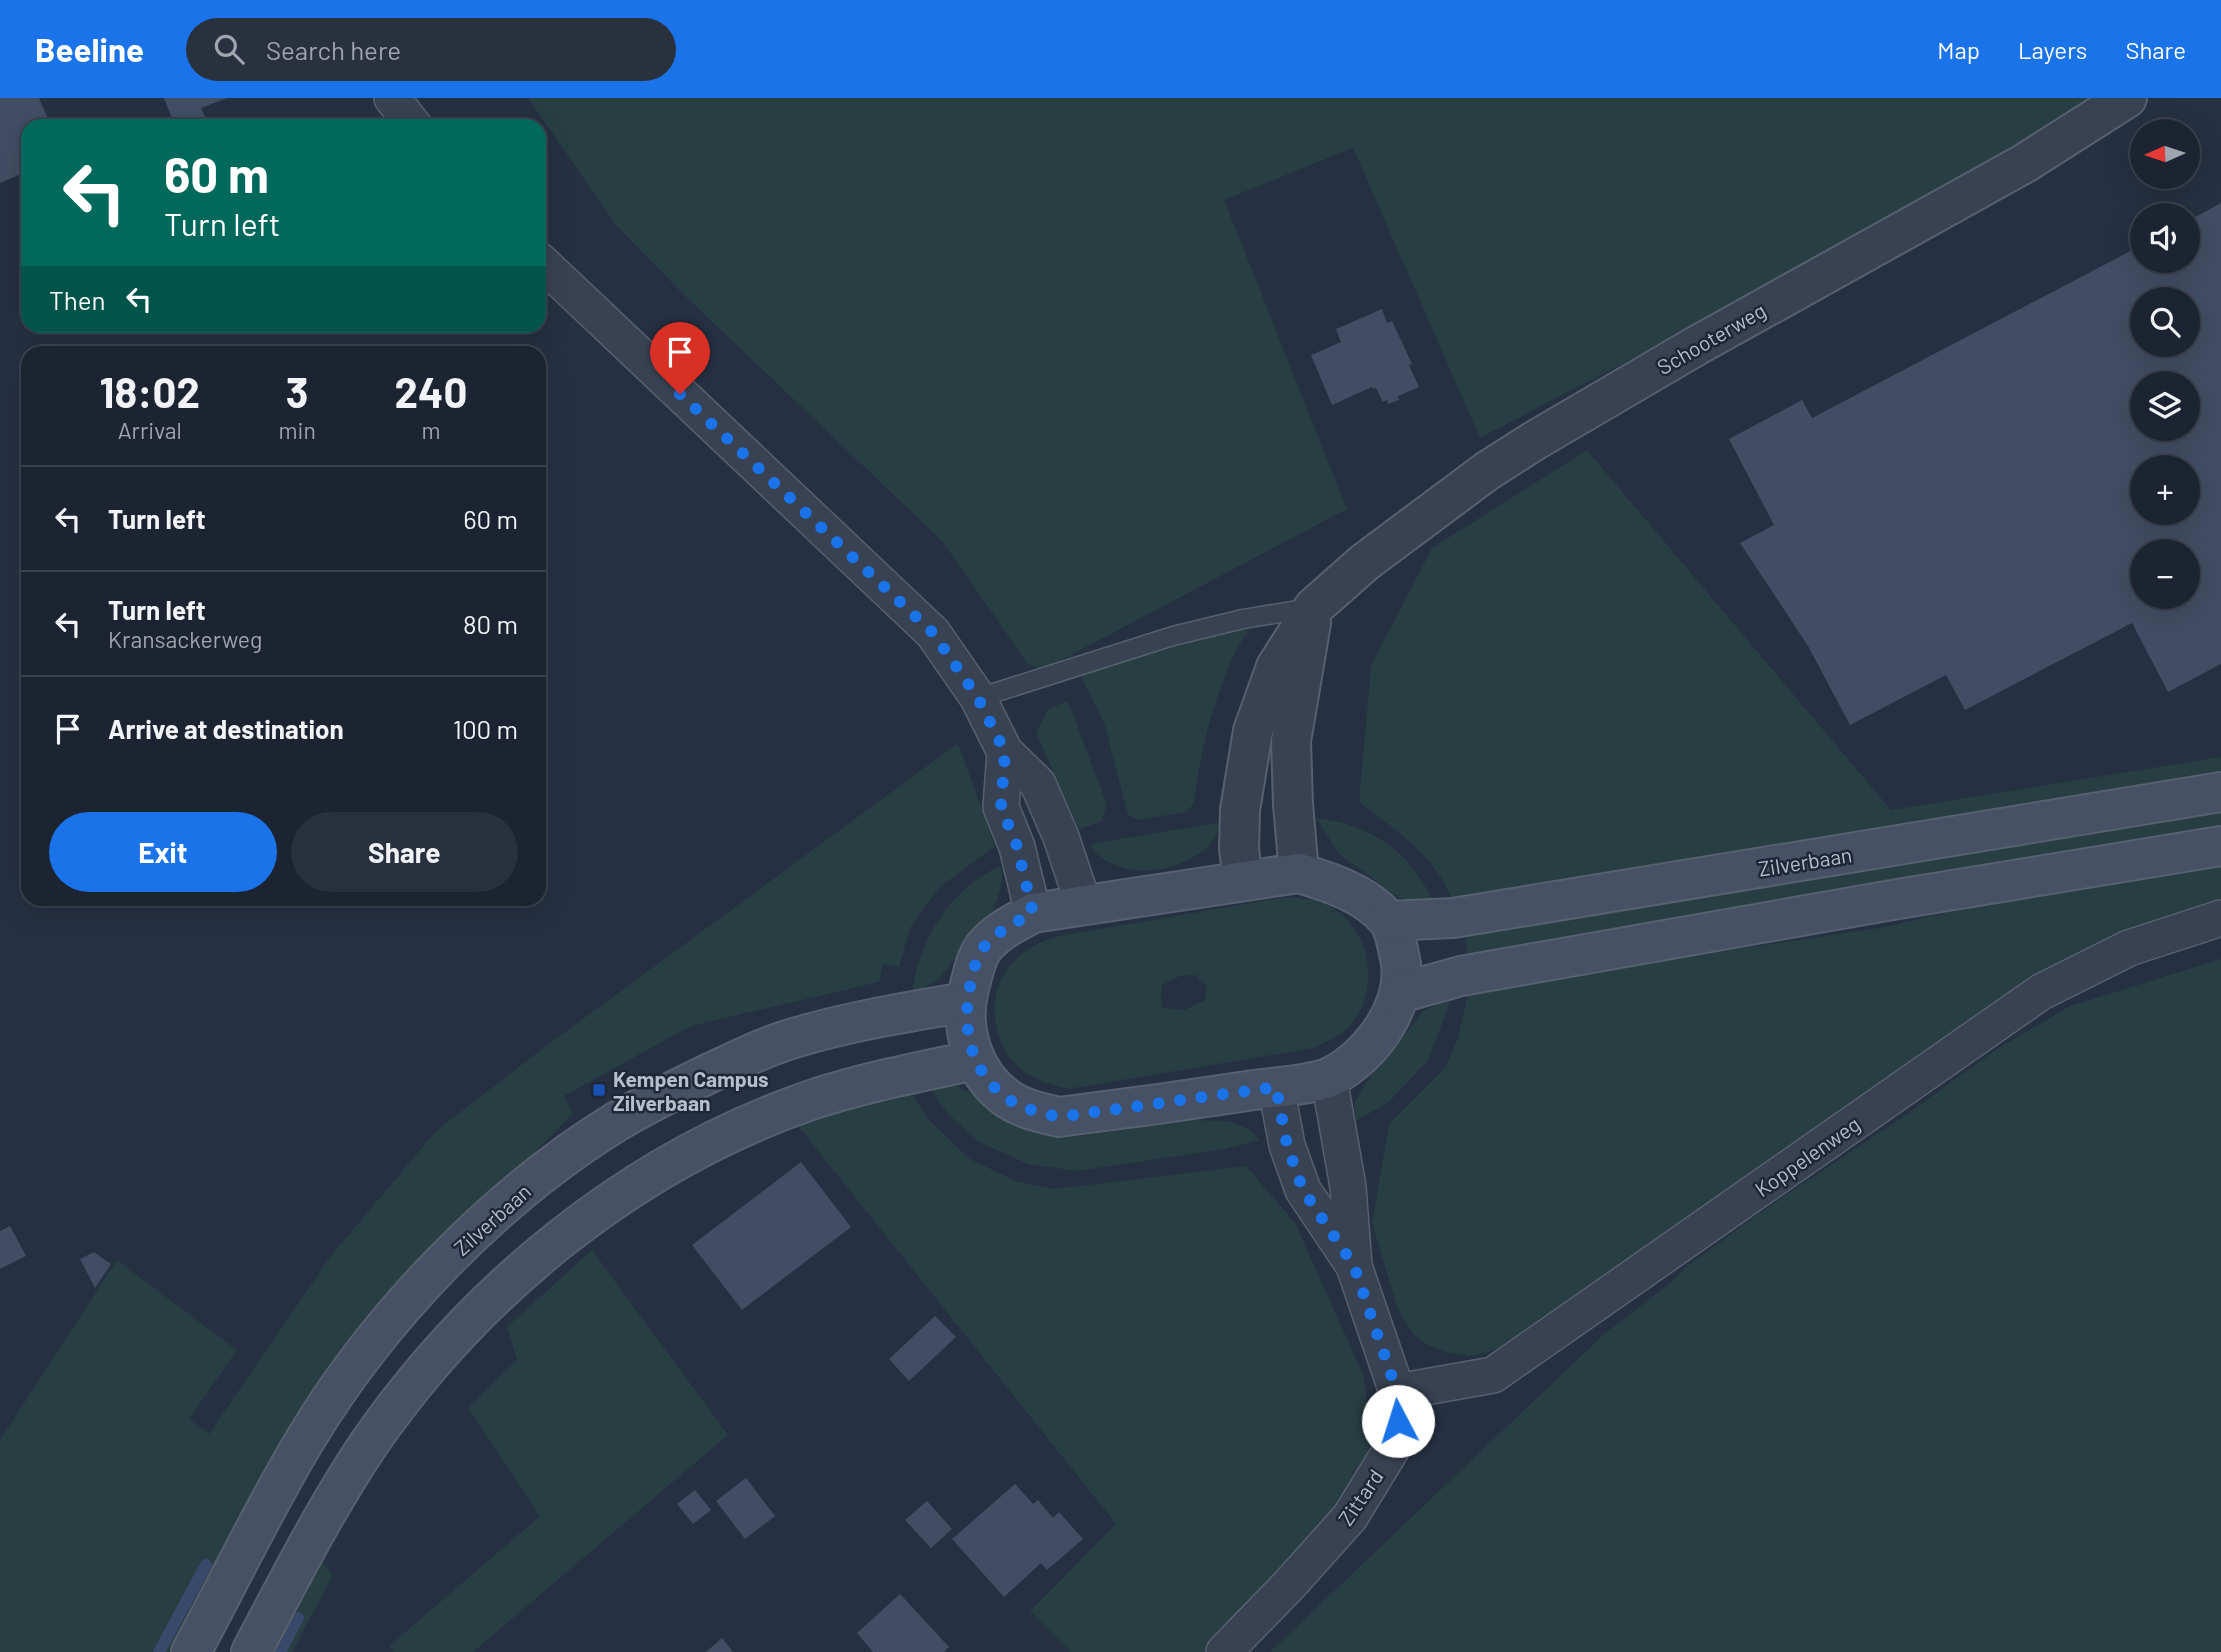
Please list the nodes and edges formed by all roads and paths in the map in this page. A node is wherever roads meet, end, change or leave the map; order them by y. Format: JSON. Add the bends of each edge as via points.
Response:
{"nodes":[{"id":1,"x":392,"y":98,"type":"edge"},
{"id":2,"x":2127,"y":98,"type":"edge"},
{"id":3,"x":408,"y":119,"type":"edge"},
{"id":4,"x":546,"y":267,"type":"edge"},
{"id":5,"x":1314,"y":607,"type":"junction"},
{"id":6,"x":978,"y":698,"type":"junction"},
{"id":7,"x":1005,"y":752,"type":"junction"},
{"id":8,"x":2221,"y":792,"type":"edge"},
{"id":9,"x":2221,"y":846,"type":"edge"},
{"id":10,"x":1299,"y":873,"type":"junction"},
{"id":11,"x":1242,"y":881,"type":"junction"},
{"id":12,"x":1084,"y":906,"type":"junction"},
{"id":13,"x":1033,"y":913,"type":"junction"},
{"id":14,"x":2221,"y":918,"type":"edge"},
{"id":15,"x":1389,"y":921,"type":"junction"},
{"id":16,"x":1400,"y":993,"type":"junction"},
{"id":17,"x":967,"y":1002,"type":"junction"},
{"id":18,"x":975,"y":1060,"type":"junction"},
{"id":19,"x":1329,"y":1078,"type":"junction"},
{"id":20,"x":1276,"y":1087,"type":"junction"},
{"id":21,"x":1354,"y":1266,"type":"junction"},
{"id":22,"x":1397,"y":1392,"type":"junction"},
{"id":23,"x":191,"y":1652,"type":"edge"},
{"id":24,"x":251,"y":1652,"type":"edge"},
{"id":25,"x":1224,"y":1652,"type":"edge"}],
"edges":[{"from":1,"to":3,"type":"street"},
{"from":2,"to":5,"type":"street","name":"Schooterweg","via":[[2025,163],[1696,346],[1496,465],[1402,532]]},
{"from":4,"to":6,"type":"street","via":[[933,633]]},
{"from":5,"to":6,"type":"lane","via":[[1173,636]]},
{"from":5,"to":10,"type":"street","via":[[1291,741]]},
{"from":5,"to":11,"type":"street","name":"Schooterweg","via":[[1276,667],[1253,731],[1240,810]]},
{"from":6,"to":7,"type":"street"},
{"from":7,"to":12,"type":"street","via":[[1038,784]]},
{"from":7,"to":13,"type":"street","via":[[1001,807],[1017,846]]},
{"from":8,"to":15,"type":"main road","name":"Zilverbaan","via":[[1453,918]]},
{"from":9,"to":16,"type":"main road","via":[[1539,962]]},
{"from":10,"to":11,"type":"main road"},
{"from":10,"to":15,"type":"main road","via":[[1339,886]]},
{"from":11,"to":12,"type":"main road"},
{"from":12,"to":13,"type":"main road"},
{"from":13,"to":17,"type":"main road","via":[[1006,927],[984,948]]},
{"from":14,"to":22,"type":"street","name":"Koppelenweg","via":[[2129,948],[2041,992],[1493,1375]]},
{"from":15,"to":16,"type":"main road","via":[[1401,958]]},
{"from":16,"to":19,"type":"main road","via":[[1366,1051]]},
{"from":17,"to":18,"type":"main road","via":[[967,1032]]},
{"from":17,"to":23,"type":"main road","name":"Zilverbaan","via":[[848,1024],[792,1038],[747,1056],[615,1122],[495,1213],[376,1338],[329,1403],[304,1440]]},
{"from":18,"to":20,"type":"main road","via":[[989,1082],[1008,1099],[1059,1117]]},
{"from":18,"to":24,"type":"main road","via":[[863,1084],[774,1114],[642,1180],[536,1258],[443,1350],[375,1436],[324,1515]]},
{"from":19,"to":20,"type":"main road"},
{"from":19,"to":21,"type":"street","name":"Zittard","via":[[1348,1187]]},
{"from":20,"to":21,"type":"street","name":"Zittard","via":[[1287,1145],[1303,1190]]},
{"from":21,"to":22,"type":"street","name":"Zittard"},
{"from":22,"to":25,"type":"street","name":"Zittard","via":[[1398,1421],[1391,1450],[1350,1517]]}]}
